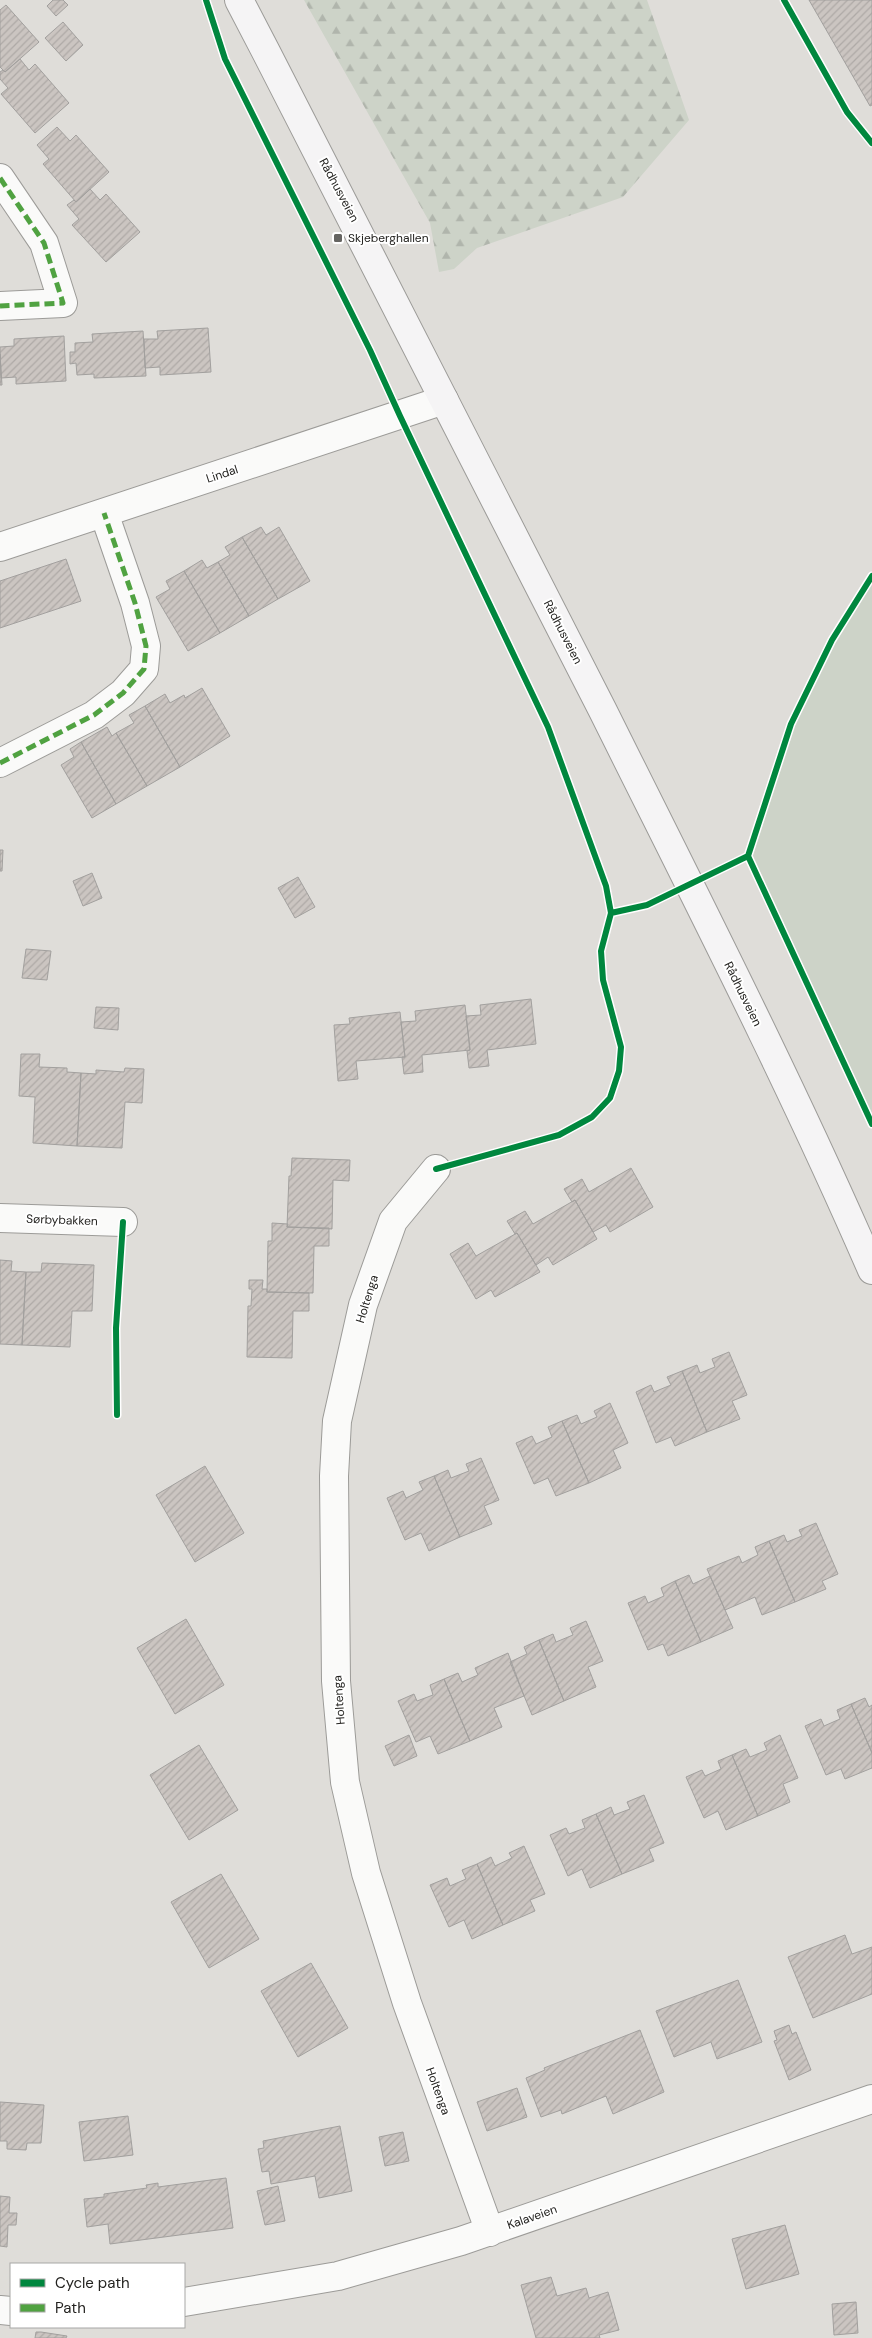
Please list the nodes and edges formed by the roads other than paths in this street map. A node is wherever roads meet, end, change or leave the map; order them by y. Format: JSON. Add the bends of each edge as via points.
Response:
{"nodes":[{"id":1,"x":240,"y":0,"type":"edge"},
{"id":2,"x":0,"y":178,"type":"edge"},
{"id":3,"x":0,"y":306,"type":"edge"},
{"id":4,"x":444,"y":400,"type":"junction"},
{"id":5,"x":104,"y":513,"type":"junction"},
{"id":6,"x":0,"y":546,"type":"edge"},
{"id":7,"x":0,"y":763,"type":"edge"},
{"id":8,"x":436,"y":1169,"type":"dead end"},
{"id":9,"x":0,"y":1218,"type":"edge"},
{"id":10,"x":123,"y":1222,"type":"dead end"},
{"id":11,"x":872,"y":1270,"type":"edge"},
{"id":12,"x":872,"y":2100,"type":"edge"},
{"id":13,"x":490,"y":2232,"type":"junction"},
{"id":14,"x":185,"y":2302,"type":"edge"}],
"edges":[{"from":1,"to":4,"type":"street","name":"Rådhusveien","via":[[401,310]]},
{"from":2,"to":3,"type":"street","via":[[44,243],[63,302]]},
{"from":4,"to":5,"type":"street","name":"Lindal"},
{"from":4,"to":11,"type":"street","name":"Rådhusveien","via":[[679,864],[822,1155]]},
{"from":5,"to":6,"type":"street","name":"Lindal"},
{"from":5,"to":7,"type":"street","via":[[135,603],[146,646],[144,669],[123,693],[94,715]]},
{"from":8,"to":13,"type":"street","name":"Holtenga","via":[[393,1221],[363,1305],[337,1421],[334,1476],[336,1681],[346,1782],[366,1873],[407,2003]]},
{"from":9,"to":10,"type":"street","name":"Sørbybakken"},
{"from":12,"to":13,"type":"street","name":"Kalaveien"},
{"from":13,"to":14,"type":"street","name":"Kalaveien","via":[[338,2276]]}]}
